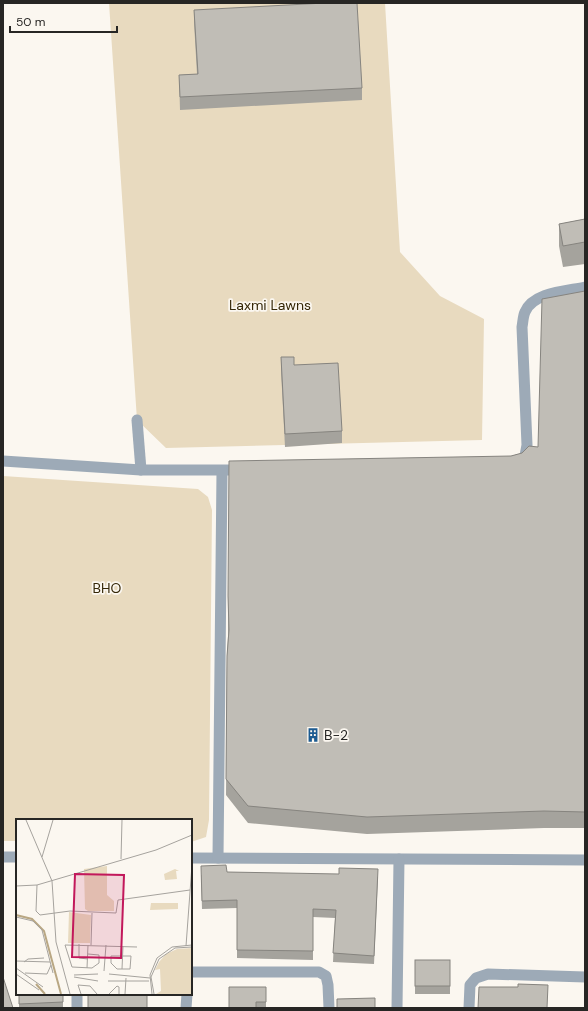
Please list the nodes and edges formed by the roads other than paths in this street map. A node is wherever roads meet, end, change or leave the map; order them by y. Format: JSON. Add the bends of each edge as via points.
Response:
{"nodes":[{"id":1,"x":585,"y":287,"type":"edge"},
{"id":2,"x":137,"y":420,"type":"dead end"},
{"id":3,"x":3,"y":461,"type":"edge"},
{"id":4,"x":512,"y":465,"type":"edge"},
{"id":5,"x":140,"y":470,"type":"junction"},
{"id":6,"x":253,"y":470,"type":"edge"},
{"id":7,"x":222,"y":471,"type":"junction"},
{"id":8,"x":3,"y":857,"type":"edge"},
{"id":9,"x":16,"y":857,"type":"edge"},
{"id":10,"x":192,"y":858,"type":"edge"},
{"id":11,"x":218,"y":858,"type":"junction"},
{"id":12,"x":399,"y":859,"type":"junction"},
{"id":13,"x":585,"y":860,"type":"edge"},
{"id":14,"x":192,"y":972,"type":"edge"},
{"id":15,"x":585,"y":977,"type":"edge"},
{"id":16,"x":77,"y":995,"type":"edge"},
{"id":17,"x":186,"y":995,"type":"edge"},
{"id":18,"x":77,"y":1008,"type":"edge"},
{"id":19,"x":186,"y":1008,"type":"edge"},
{"id":20,"x":329,"y":1008,"type":"edge"},
{"id":21,"x":397,"y":1008,"type":"edge"},
{"id":22,"x":469,"y":1008,"type":"edge"}],
"edges":[{"from":1,"to":4,"type":"street","via":[[533,300],[525,311],[522,327],[527,445],[525,456],[520,463]]},
{"from":2,"to":5,"type":"street"},
{"from":3,"to":5,"type":"street"},
{"from":5,"to":7,"type":"street"},
{"from":6,"to":7,"type":"street"},
{"from":7,"to":11,"type":"street"},
{"from":8,"to":9,"type":"street"},
{"from":10,"to":11,"type":"street"},
{"from":11,"to":12,"type":"street"},
{"from":12,"to":13,"type":"street"},
{"from":12,"to":21,"type":"street"},
{"from":14,"to":20,"type":"street","via":[[319,972],[326,976]]},
{"from":15,"to":22,"type":"street","via":[[488,974],[476,978],[470,985]]},
{"from":16,"to":18,"type":"street"},
{"from":17,"to":19,"type":"street"}]}
